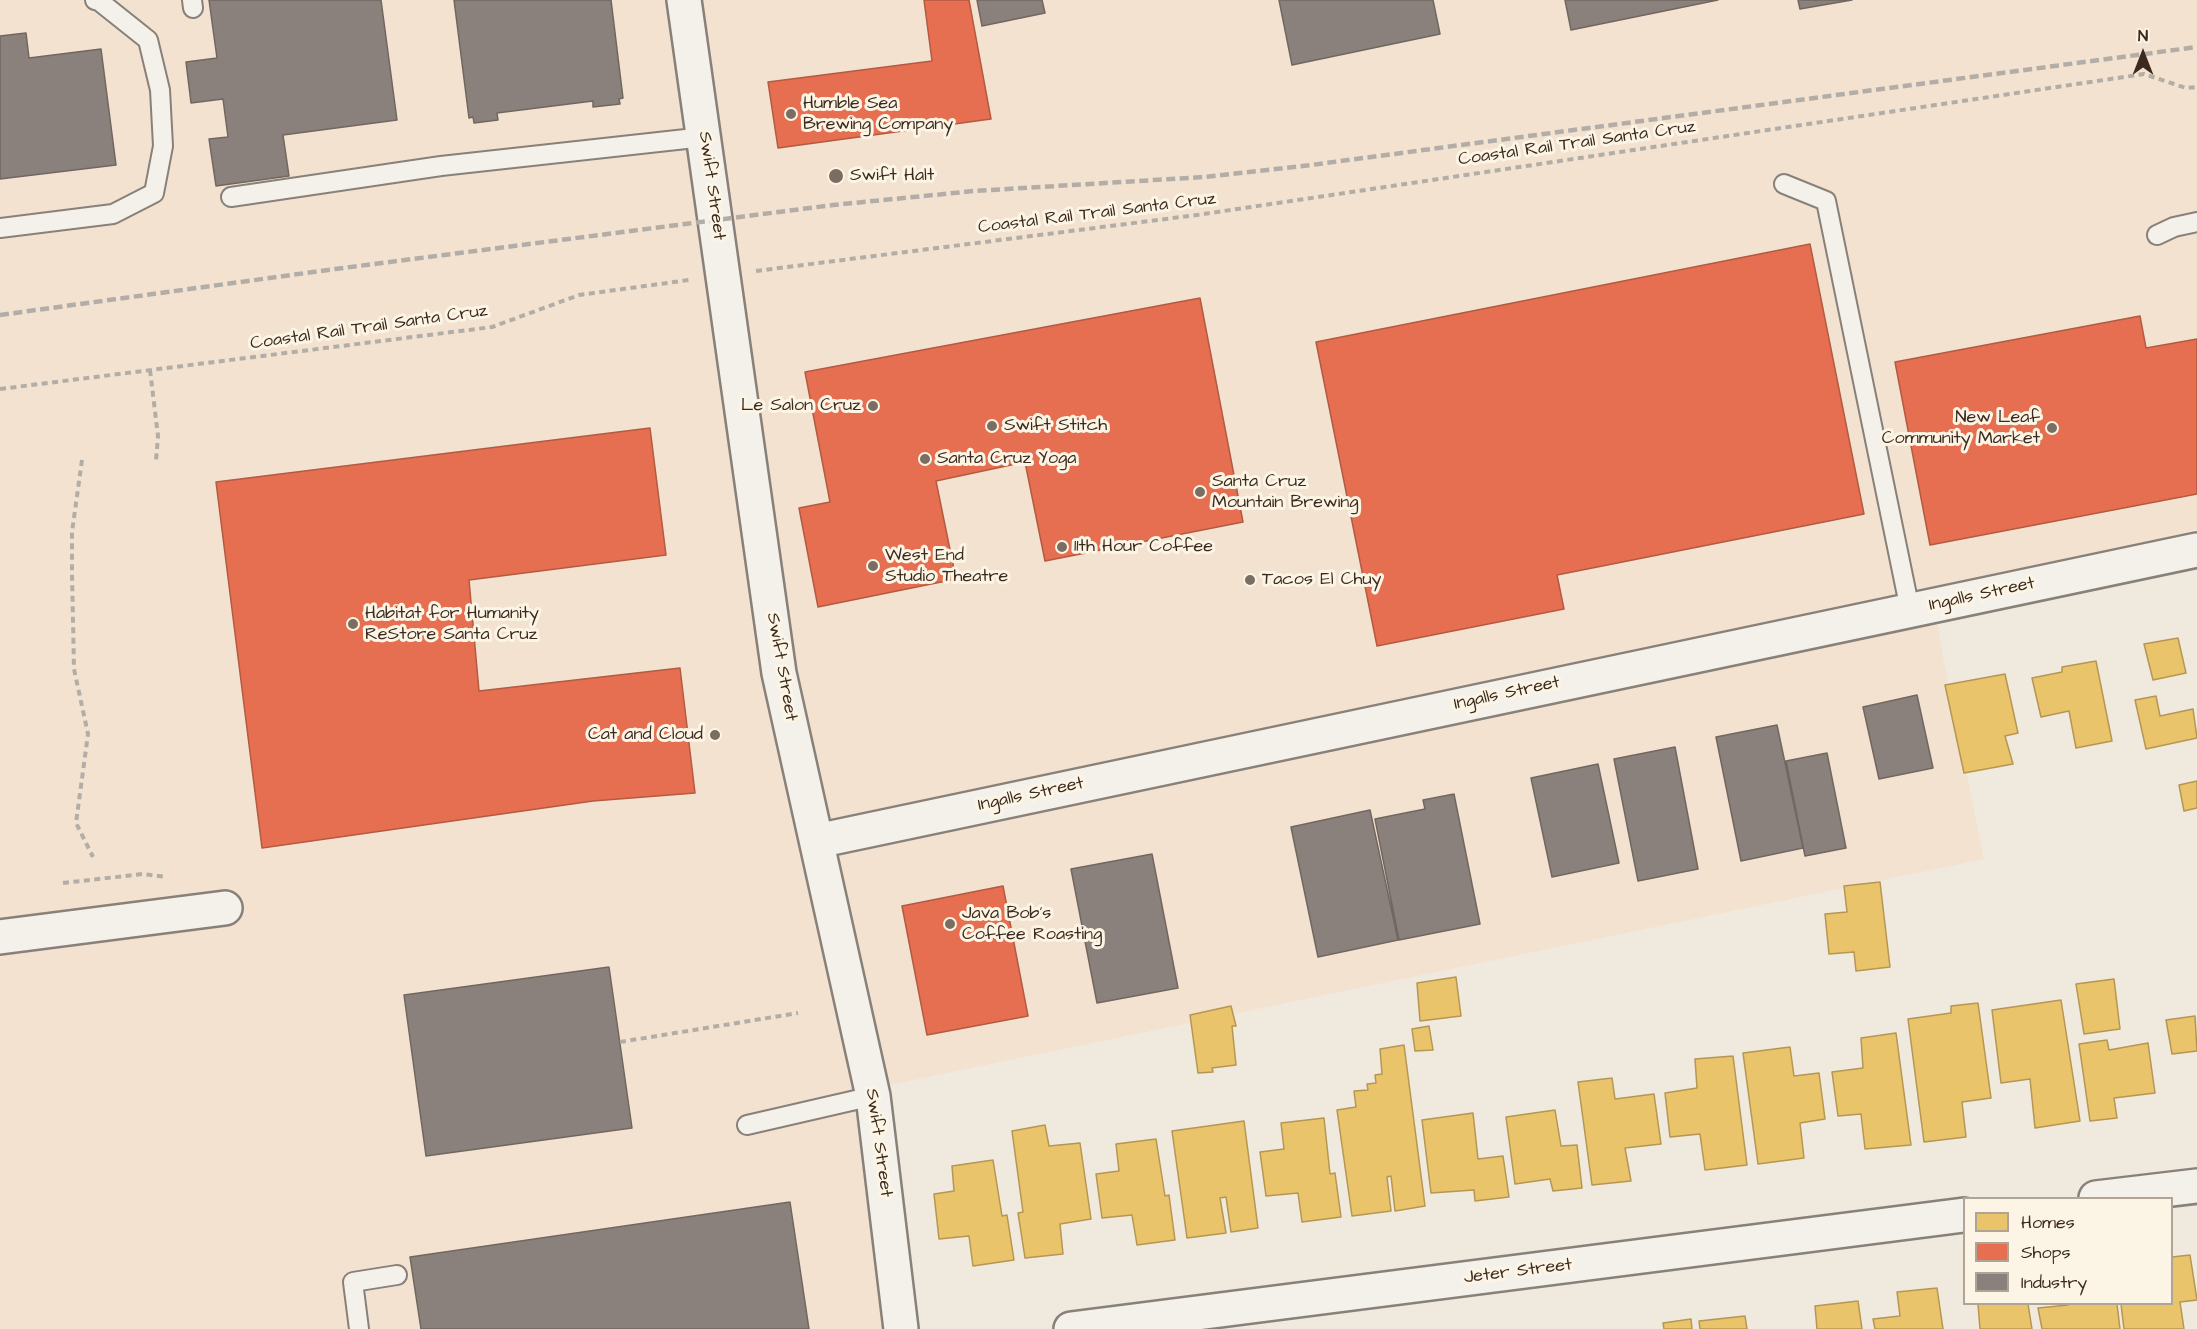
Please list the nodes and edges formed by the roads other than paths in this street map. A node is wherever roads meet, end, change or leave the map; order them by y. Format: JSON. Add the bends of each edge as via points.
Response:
{"nodes":[{"id":1,"x":95,"y":0,"type":"edge"},
{"id":2,"x":684,"y":0,"type":"edge"},
{"id":3,"x":704,"y":137,"type":"junction"},
{"id":4,"x":1784,"y":184,"type":"dead end"},
{"id":5,"x":231,"y":197,"type":"dead end"},
{"id":6,"x":2197,"y":222,"type":"edge"},
{"id":7,"x":0,"y":228,"type":"edge"},
{"id":8,"x":2157,"y":235,"type":"dead end"},
{"id":9,"x":2197,"y":550,"type":"edge"},
{"id":10,"x":1910,"y":610,"type":"junction"},
{"id":11,"x":817,"y":841,"type":"junction"},
{"id":12,"x":225,"y":908,"type":"dead end"},
{"id":13,"x":0,"y":937,"type":"edge"},
{"id":14,"x":873,"y":1096,"type":"junction"},
{"id":15,"x":747,"y":1125,"type":"dead end"},
{"id":16,"x":2197,"y":1186,"type":"edge"},
{"id":17,"x":2104,"y":1197,"type":"edge"},
{"id":18,"x":1963,"y":1215,"type":"edge"},
{"id":19,"x":397,"y":1275,"type":"dead end"},
{"id":20,"x":359,"y":1329,"type":"edge"},
{"id":21,"x":901,"y":1329,"type":"edge"},
{"id":22,"x":1071,"y":1329,"type":"edge"}],
"edges":[{"from":1,"to":7,"type":"lane","via":[[148,40],[160,90],[163,146],[154,193],[113,214]]},
{"from":2,"to":3,"type":"street","name":"Swift Street"},
{"from":3,"to":5,"type":"lane","via":[[441,166]]},
{"from":3,"to":11,"type":"street","name":"Swift Street","via":[[779,673]]},
{"from":4,"to":10,"type":"lane","via":[[1826,201]]},
{"from":6,"to":8,"type":"lane"},
{"from":9,"to":10,"type":"street","name":"Ingalls Street"},
{"from":10,"to":11,"type":"street","name":"Ingalls Street"},
{"from":11,"to":14,"type":"street","name":"Swift Street"},
{"from":12,"to":13,"type":"street"},
{"from":14,"to":15,"type":"lane"},
{"from":14,"to":21,"type":"street","name":"Swift Street"},
{"from":16,"to":17,"type":"street"},
{"from":18,"to":22,"type":"street","name":"Jeter Street"},
{"from":19,"to":20,"type":"lane","via":[[353,1282]]}]}
